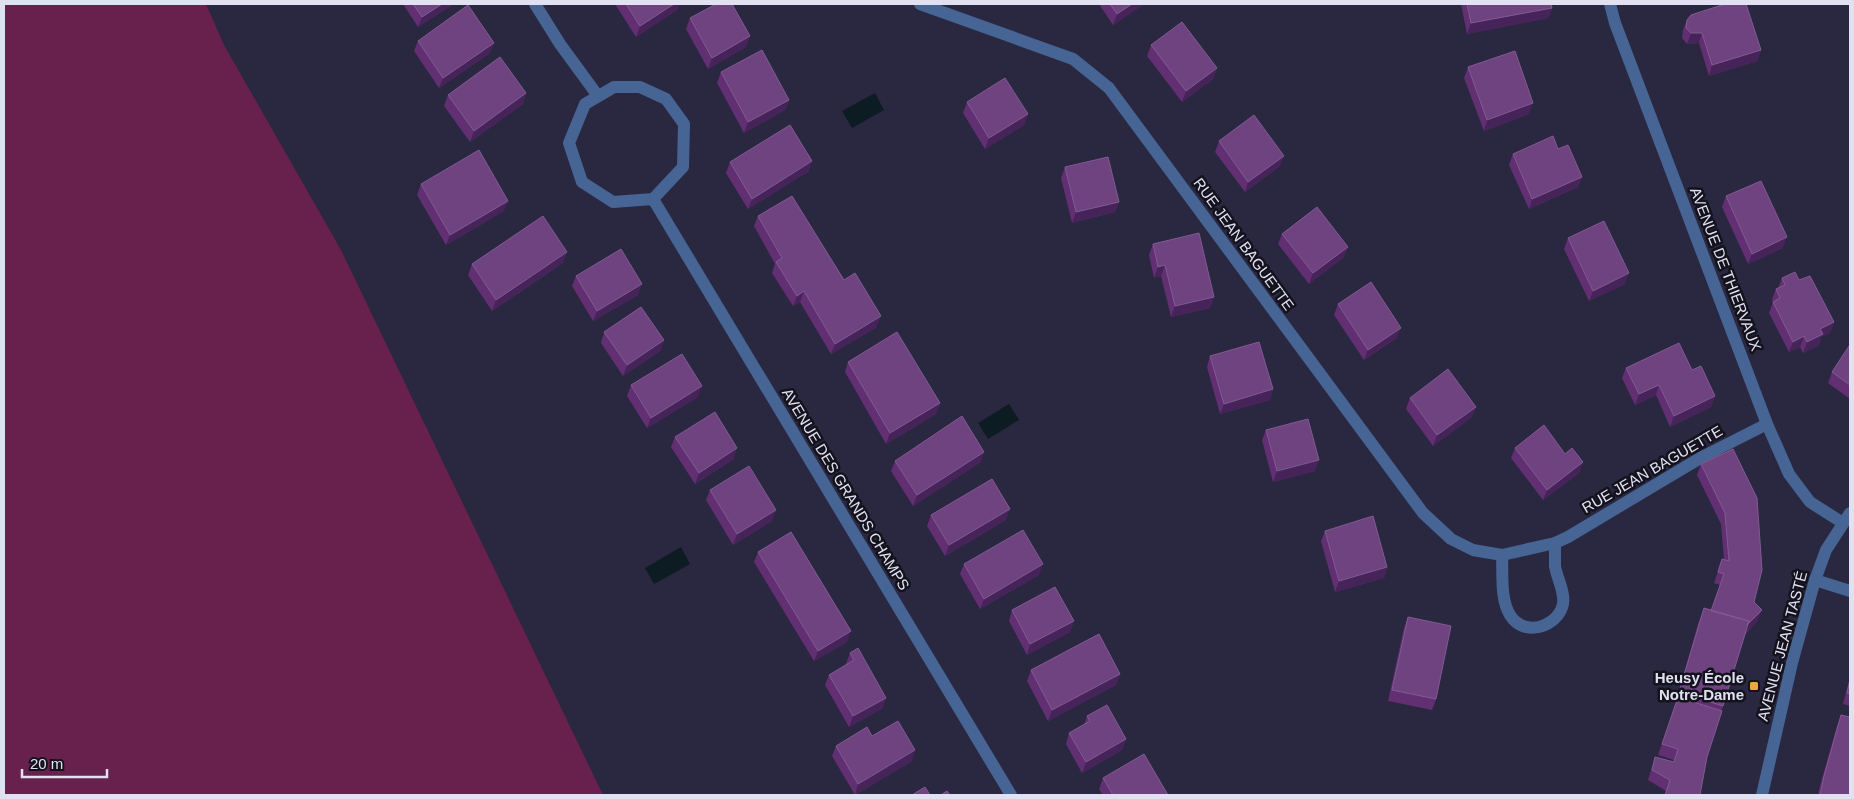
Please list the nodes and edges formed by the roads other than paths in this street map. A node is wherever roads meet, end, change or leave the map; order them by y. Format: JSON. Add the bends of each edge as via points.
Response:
{"nodes":[{"id":1,"x":534,"y":4,"type":"edge"},
{"id":2,"x":920,"y":4,"type":"edge"},
{"id":3,"x":1610,"y":4,"type":"edge"},
{"id":4,"x":598,"y":96,"type":"junction"},
{"id":5,"x":653,"y":199,"type":"junction"},
{"id":6,"x":1767,"y":424,"type":"junction"},
{"id":7,"x":1847,"y":518,"type":"edge"},
{"id":8,"x":1555,"y":543,"type":"junction"},
{"id":9,"x":1502,"y":555,"type":"junction"},
{"id":10,"x":1815,"y":580,"type":"junction"},
{"id":11,"x":1850,"y":591,"type":"edge"},
{"id":12,"x":1011,"y":795,"type":"edge"},
{"id":13,"x":1762,"y":795,"type":"edge"}],
"edges":[{"from":1,"to":4,"type":"street"},
{"from":2,"to":9,"type":"street","name":"RUE JEAN BAGUETTE","via":[[1074,59],[1109,88],[1423,513],[1451,539],[1473,550]]},
{"from":3,"to":6,"type":"street","name":"AVENUE DE THIERVAUX"},
{"from":4,"to":5,"type":"street","via":[[585,104],[569,143],[582,182],[613,202]]},
{"from":4,"to":5,"type":"street","via":[[614,87],[640,87],[666,99],[684,124],[683,167]]},
{"from":5,"to":12,"type":"street","name":"AVENUE DES GRANDS CHAMPS"},
{"from":6,"to":7,"type":"street","name":"AVENUE DE THIERVAUX","via":[[1788,474],[1810,502]]},
{"from":6,"to":8,"type":"street","name":"RUE JEAN BAGUETTE","via":[[1702,457]]},
{"from":7,"to":10,"type":"street","name":"AVENUE JEAN TASTÉ","via":[[1826,550]]},
{"from":8,"to":9,"type":"street","name":"RUE JEAN BAGUETTE"},
{"from":8,"to":9,"type":"street","via":[[1563,602],[1556,619],[1536,628],[1526,627],[1510,617],[1505,603]]},
{"from":10,"to":11,"type":"street"},
{"from":10,"to":13,"type":"street","name":"AVENUE JEAN TASTÉ","via":[[1792,662]]}]}
